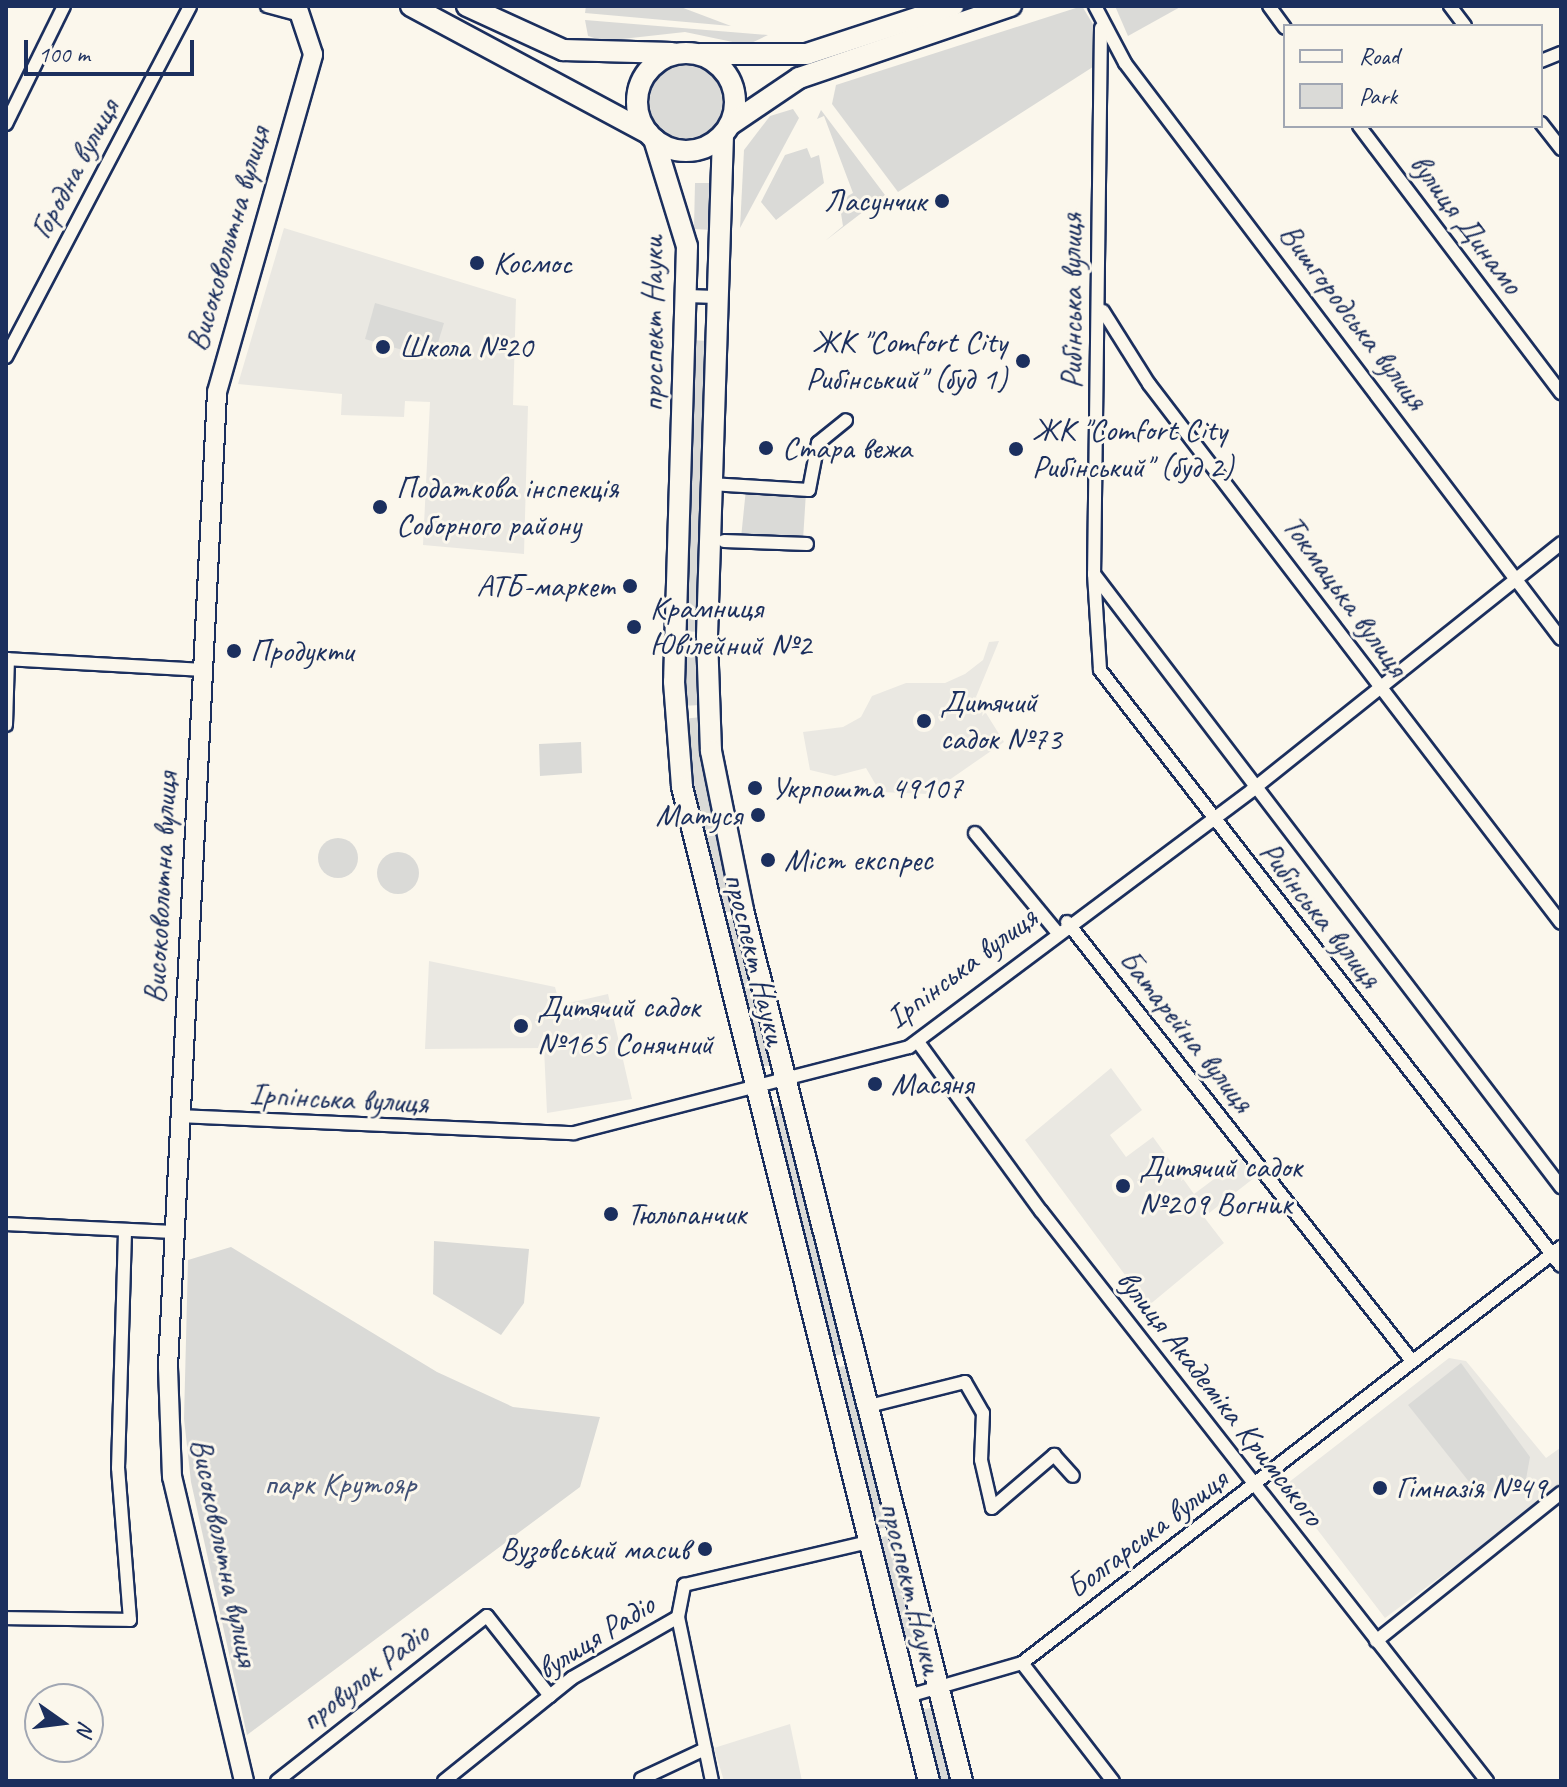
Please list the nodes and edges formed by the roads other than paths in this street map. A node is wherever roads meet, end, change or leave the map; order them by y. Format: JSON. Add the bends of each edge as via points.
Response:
{"nodes":[{"id":1,"x":64,"y":6,"type":"edge"},
{"id":2,"x":190,"y":6,"type":"edge"},
{"id":3,"x":267,"y":6,"type":"edge"},
{"id":4,"x":411,"y":6,"type":"edge"},
{"id":5,"x":467,"y":6,"type":"edge"},
{"id":6,"x":953,"y":6,"type":"edge"},
{"id":7,"x":1011,"y":6,"type":"edge"},
{"id":8,"x":1095,"y":6,"type":"edge"},
{"id":9,"x":1269,"y":6,"type":"edge"},
{"id":10,"x":1450,"y":6,"type":"edge"},
{"id":11,"x":299,"y":11,"type":"edge"},
{"id":12,"x":1464,"y":24,"type":"edge"},
{"id":13,"x":1283,"y":25,"type":"edge"},
{"id":14,"x":1101,"y":28,"type":"junction"},
{"id":15,"x":686,"y":53,"type":"junction"},
{"id":16,"x":6,"y":124,"type":"edge"},
{"id":17,"x":1543,"y":126,"type":"edge"},
{"id":18,"x":1361,"y":128,"type":"edge"},
{"id":19,"x":727,"y":129,"type":"junction"},
{"id":20,"x":651,"y":136,"type":"junction"},
{"id":21,"x":1561,"y":149,"type":"edge"},
{"id":22,"x":686,"y":296,"type":"junction"},
{"id":23,"x":1099,"y":296,"type":"junction"},
{"id":24,"x":717,"y":297,"type":"junction"},
{"id":25,"x":6,"y":357,"type":"edge"},
{"id":26,"x":1561,"y":393,"type":"edge"},
{"id":27,"x":846,"y":420,"type":"dead end"},
{"id":28,"x":710,"y":484,"type":"junction"},
{"id":29,"x":724,"y":541,"type":"dead end"},
{"id":30,"x":1561,"y":543,"type":"edge"},
{"id":31,"x":807,"y":544,"type":"dead end"},
{"id":32,"x":1094,"y":574,"type":"junction"},
{"id":33,"x":1516,"y":578,"type":"junction"},
{"id":34,"x":1561,"y":639,"type":"edge"},
{"id":35,"x":7,"y":659,"type":"edge"},
{"id":36,"x":203,"y":670,"type":"junction"},
{"id":37,"x":1379,"y":686,"type":"junction"},
{"id":38,"x":6,"y":725,"type":"edge"},
{"id":39,"x":1252,"y":790,"type":"junction"},
{"id":40,"x":1212,"y":820,"type":"junction"},
{"id":41,"x":975,"y":833,"type":"dead end"},
{"id":42,"x":1067,"y":922,"type":"junction"},
{"id":43,"x":1561,"y":923,"type":"edge"},
{"id":44,"x":1056,"y":931,"type":"junction"},
{"id":45,"x":918,"y":1042,"type":"junction"},
{"id":46,"x":787,"y":1083,"type":"junction"},
{"id":47,"x":756,"y":1089,"type":"junction"},
{"id":48,"x":178,"y":1116,"type":"junction"},
{"id":49,"x":1561,"y":1187,"type":"edge"},
{"id":50,"x":6,"y":1224,"type":"edge"},
{"id":51,"x":125,"y":1230,"type":"junction"},
{"id":52,"x":173,"y":1232,"type":"junction"},
{"id":53,"x":1556,"y":1250,"type":"edge"},
{"id":54,"x":1561,"y":1266,"type":"edge"},
{"id":55,"x":1412,"y":1361,"type":"junction"},
{"id":56,"x":869,"y":1406,"type":"junction"},
{"id":57,"x":1073,"y":1476,"type":"dead end"},
{"id":58,"x":1255,"y":1484,"type":"junction"},
{"id":59,"x":1561,"y":1493,"type":"edge"},
{"id":60,"x":869,"y":1542,"type":"junction"},
{"id":61,"x":678,"y":1617,"type":"junction"},
{"id":62,"x":6,"y":1618,"type":"edge"},
{"id":63,"x":1376,"y":1641,"type":"junction"},
{"id":64,"x":1022,"y":1663,"type":"junction"},
{"id":65,"x":939,"y":1687,"type":"junction"},
{"id":66,"x":550,"y":1696,"type":"junction"},
{"id":67,"x":908,"y":1696,"type":"junction"},
{"id":68,"x":705,"y":1749,"type":"junction"},
{"id":69,"x":641,"y":1779,"type":"dead end"},
{"id":70,"x":244,"y":1781,"type":"edge"},
{"id":71,"x":277,"y":1781,"type":"edge"},
{"id":72,"x":444,"y":1781,"type":"edge"},
{"id":73,"x":712,"y":1781,"type":"edge"},
{"id":74,"x":929,"y":1781,"type":"edge"},
{"id":75,"x":962,"y":1781,"type":"edge"},
{"id":76,"x":1113,"y":1781,"type":"edge"},
{"id":77,"x":1487,"y":1781,"type":"edge"}],
"edges":[{"from":1,"to":16,"type":"street"},
{"from":2,"to":25,"type":"street","name":"Городна вулиця"},
{"from":3,"to":11,"type":"street"},
{"from":4,"to":20,"type":"main road"},
{"from":5,"to":15,"type":"main road","via":[[563,50]]},
{"from":6,"to":15,"type":"main road","via":[[807,54]]},
{"from":7,"to":19,"type":"main road","via":[[799,78]]},
{"from":8,"to":14,"type":"street"},
{"from":9,"to":13,"type":"street"},
{"from":10,"to":12,"type":"street"},
{"from":11,"to":36,"type":"main road","name":"Високовольтна вулиця","via":[[313,54],[217,392]]},
{"from":14,"to":23,"type":"street","name":"Рибінська вулиця"},
{"from":14,"to":33,"type":"street","name":"Вишгородська вулиця"},
{"from":15,"to":19,"type":"main road","via":[[726,74],[735,101]]},
{"from":15,"to":20,"type":"main road","via":[[655,64],[639,90]]},
{"from":17,"to":21,"type":"street"},
{"from":18,"to":26,"type":"street","name":"вулиця Динамо"},
{"from":19,"to":20,"type":"main road","via":[[689,151]]},
{"from":19,"to":24,"type":"main road","name":"проспект Науки"},
{"from":20,"to":22,"type":"main road","name":"проспект Науки","via":[[685,226]]},
{"from":22,"to":24,"type":"street"},
{"from":22,"to":47,"type":"main road","name":"проспект Науки","via":[[675,723],[682,787]]},
{"from":23,"to":32,"type":"street","name":"Рибінська вулиця"},
{"from":23,"to":37,"type":"street","name":"Токмацька вулиця","via":[[1108,327]]},
{"from":24,"to":28,"type":"main road","name":"проспект Науки"},
{"from":27,"to":28,"type":"street","via":[[818,443],[809,490]]},
{"from":28,"to":46,"type":"main road","name":"проспект Науки","via":[[711,751]]},
{"from":29,"to":31,"type":"street"},
{"from":30,"to":33,"type":"street","name":"Ірпінська вулиця"},
{"from":32,"to":39,"type":"street","name":"Рибінська вулиця"},
{"from":32,"to":40,"type":"street","name":"Рибінська вулиця","via":[[1100,670]]},
{"from":33,"to":34,"type":"street","name":"Вишгородська вулиця"},
{"from":33,"to":37,"type":"street","name":"Ірпінська вулиця"},
{"from":35,"to":36,"type":"street"},
{"from":35,"to":38,"type":"street"},
{"from":36,"to":48,"type":"main road","name":"Високовольтна вулиця"},
{"from":37,"to":39,"type":"street","name":"Ірпінська вулиця"},
{"from":37,"to":43,"type":"street","name":"Токмацька вулиця"},
{"from":39,"to":40,"type":"street","name":"Ірпінська вулиця"},
{"from":39,"to":49,"type":"street","name":"Рибінська вулиця"},
{"from":40,"to":42,"type":"street","name":"Ірпінська вулиця"},
{"from":40,"to":53,"type":"street","name":"Рибінська вулиця"},
{"from":41,"to":44,"type":"street"},
{"from":42,"to":44,"type":"street","name":"Ірпінська вулиця"},
{"from":42,"to":55,"type":"street","name":"Батарейна вулиця"},
{"from":44,"to":45,"type":"street","name":"Ірпінська вулиця"},
{"from":45,"to":46,"type":"street","name":"Ірпінська вулиця"},
{"from":45,"to":58,"type":"street","name":"вулиця Академіка Кримського"},
{"from":46,"to":47,"type":"street","name":"Ірпінська вулиця"},
{"from":46,"to":56,"type":"main road","name":"проспект Науки"},
{"from":47,"to":48,"type":"street","name":"Ірпінська вулиця","via":[[574,1133]]},
{"from":47,"to":60,"type":"main road","name":"проспект Науки"},
{"from":48,"to":52,"type":"main road","name":"Високовольтна вулиця"},
{"from":50,"to":51,"type":"street"},
{"from":51,"to":52,"type":"street"},
{"from":51,"to":62,"type":"street","via":[[118,1468],[130,1620]]},
{"from":52,"to":70,"type":"main road","name":"Високовольтна вулиця","via":[[166,1410],[172,1477]]},
{"from":53,"to":54,"type":"street","name":"Рибінська вулиця"},
{"from":53,"to":55,"type":"street","name":"Болгарська вулиця"},
{"from":55,"to":58,"type":"street","name":"Болгарська вулиця"},
{"from":56,"to":57,"type":"street","via":[[965,1382],[983,1413],[981,1460],[992,1508],[1054,1455]]},
{"from":56,"to":65,"type":"main road","name":"проспект Науки"},
{"from":58,"to":63,"type":"street","name":"вулиця Академіка Кримського"},
{"from":58,"to":64,"type":"street","name":"Болгарська вулиця"},
{"from":59,"to":63,"type":"street"},
{"from":60,"to":61,"type":"street","name":"вулиця Радіо","via":[[684,1585]]},
{"from":60,"to":67,"type":"main road","name":"проспект Науки"},
{"from":61,"to":66,"type":"street","name":"вулиця Радіо"},
{"from":61,"to":68,"type":"street"},
{"from":63,"to":77,"type":"street","name":"вулиця Академіка Кримського"},
{"from":64,"to":65,"type":"street","name":"Болгарська вулиця"},
{"from":64,"to":76,"type":"street"},
{"from":65,"to":67,"type":"street","name":"Болгарська вулиця"},
{"from":65,"to":75,"type":"main road","name":"проспект Науки"},
{"from":66,"to":71,"type":"street","name":"провулок Радіо","via":[[487,1616]]},
{"from":66,"to":72,"type":"street","name":"вулиця Радіо"},
{"from":67,"to":74,"type":"main road","name":"проспект Науки"},
{"from":68,"to":69,"type":"street"},
{"from":68,"to":73,"type":"street"}]}
